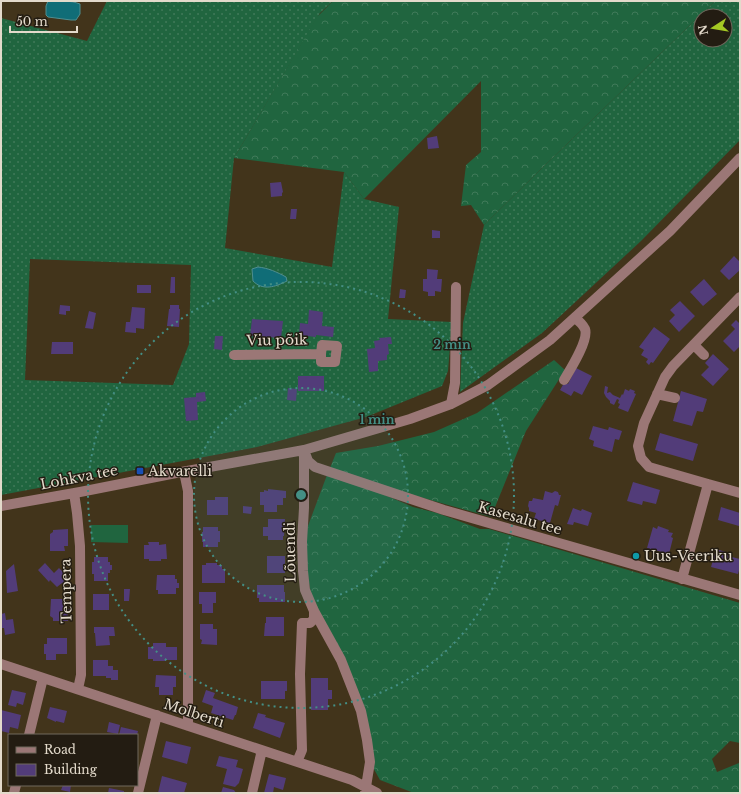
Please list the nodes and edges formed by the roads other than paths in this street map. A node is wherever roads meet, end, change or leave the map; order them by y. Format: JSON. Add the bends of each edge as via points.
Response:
{"nodes":[{"id":1,"x":740,"y":158,"type":"edge"},
{"id":2,"x":456,"y":288,"type":"dead end"},
{"id":3,"x":740,"y":297,"type":"edge"},
{"id":4,"x":575,"y":318,"type":"junction"},
{"id":5,"x":694,"y":345,"type":"junction"},
{"id":6,"x":322,"y":354,"type":"dead end"},
{"id":7,"x":234,"y":355,"type":"dead end"},
{"id":8,"x":704,"y":355,"type":"dead end"},
{"id":9,"x":564,"y":380,"type":"dead end"},
{"id":10,"x":657,"y":394,"type":"junction"},
{"id":11,"x":674,"y":398,"type":"dead end"},
{"id":12,"x":451,"y":404,"type":"junction"},
{"id":13,"x":304,"y":450,"type":"junction"},
{"id":14,"x":180,"y":472,"type":"junction"},
{"id":15,"x":708,"y":484,"type":"junction"},
{"id":16,"x":74,"y":493,"type":"junction"},
{"id":17,"x":740,"y":493,"type":"edge"},
{"id":18,"x":1,"y":506,"type":"edge"},
{"id":19,"x":682,"y":579,"type":"junction"},
{"id":20,"x":740,"y":595,"type":"edge"},
{"id":21,"x":314,"y":611,"type":"junction"},
{"id":22,"x":1,"y":664,"type":"edge"},
{"id":23,"x":43,"y":678,"type":"junction"},
{"id":24,"x":78,"y":689,"type":"junction"},
{"id":25,"x":157,"y":716,"type":"junction"},
{"id":26,"x":188,"y":726,"type":"junction"},
{"id":27,"x":29,"y":734,"type":"edge"},
{"id":28,"x":262,"y":750,"type":"junction"},
{"id":29,"x":297,"y":762,"type":"junction"},
{"id":30,"x":365,"y":790,"type":"edge"},
{"id":31,"x":138,"y":793,"type":"edge"},
{"id":32,"x":252,"y":793,"type":"edge"},
{"id":33,"x":377,"y":793,"type":"edge"}],
"edges":[{"from":1,"to":4,"type":"street","name":"Lohkva tee","via":[[670,230]]},
{"from":2,"to":12,"type":"street","via":[[455,383]]},
{"from":3,"to":5,"type":"street"},
{"from":4,"to":9,"type":"street","via":[[586,330],[586,336]]},
{"from":4,"to":12,"type":"street","name":"Lohkva tee","via":[[550,340],[495,380]]},
{"from":5,"to":8,"type":"street"},
{"from":5,"to":10,"type":"street","via":[[673,366]]},
{"from":6,"to":7,"type":"street","name":"Viu põik"},
{"from":10,"to":11,"type":"street"},
{"from":10,"to":15,"type":"street","via":[[644,423],[638,446],[641,458],[649,467]]},
{"from":12,"to":13,"type":"street","name":"Lohkva tee","via":[[410,419]]},
{"from":13,"to":14,"type":"street","name":"Lohkva tee"},
{"from":13,"to":19,"type":"street","name":"Kasesalu tee","via":[[308,462],[315,467],[444,510]]},
{"from":13,"to":21,"type":"street","name":"Lõuendi","via":[[303,571],[305,590]]},
{"from":14,"to":16,"type":"street","name":"Lohkva tee"},
{"from":14,"to":26,"type":"street","via":[[188,491]]},
{"from":15,"to":17,"type":"street"},
{"from":15,"to":19,"type":"street"},
{"from":16,"to":18,"type":"street","name":"Lohkva tee"},
{"from":16,"to":24,"type":"street","name":"Tempera","via":[[80,546],[81,675]]},
{"from":19,"to":20,"type":"street","name":"Kasesalu tee"},
{"from":21,"to":29,"type":"street","via":[[314,619],[310,623],[302,623],[302,750]]},
{"from":21,"to":30,"type":"street","name":"Lõuendi","via":[[341,660],[361,711],[370,762]]},
{"from":22,"to":23,"type":"street","name":"Molberti"},
{"from":23,"to":24,"type":"street","name":"Molberti"},
{"from":23,"to":27,"type":"street"},
{"from":24,"to":25,"type":"street","name":"Molberti"},
{"from":25,"to":26,"type":"street","name":"Molberti"},
{"from":25,"to":31,"type":"street"},
{"from":26,"to":28,"type":"street","name":"Molberti"},
{"from":28,"to":29,"type":"street","name":"Molberti"},
{"from":28,"to":32,"type":"street"},
{"from":29,"to":30,"type":"street","name":"Molberti","via":[[352,780]]},
{"from":30,"to":33,"type":"street","name":"Molberti"}]}
